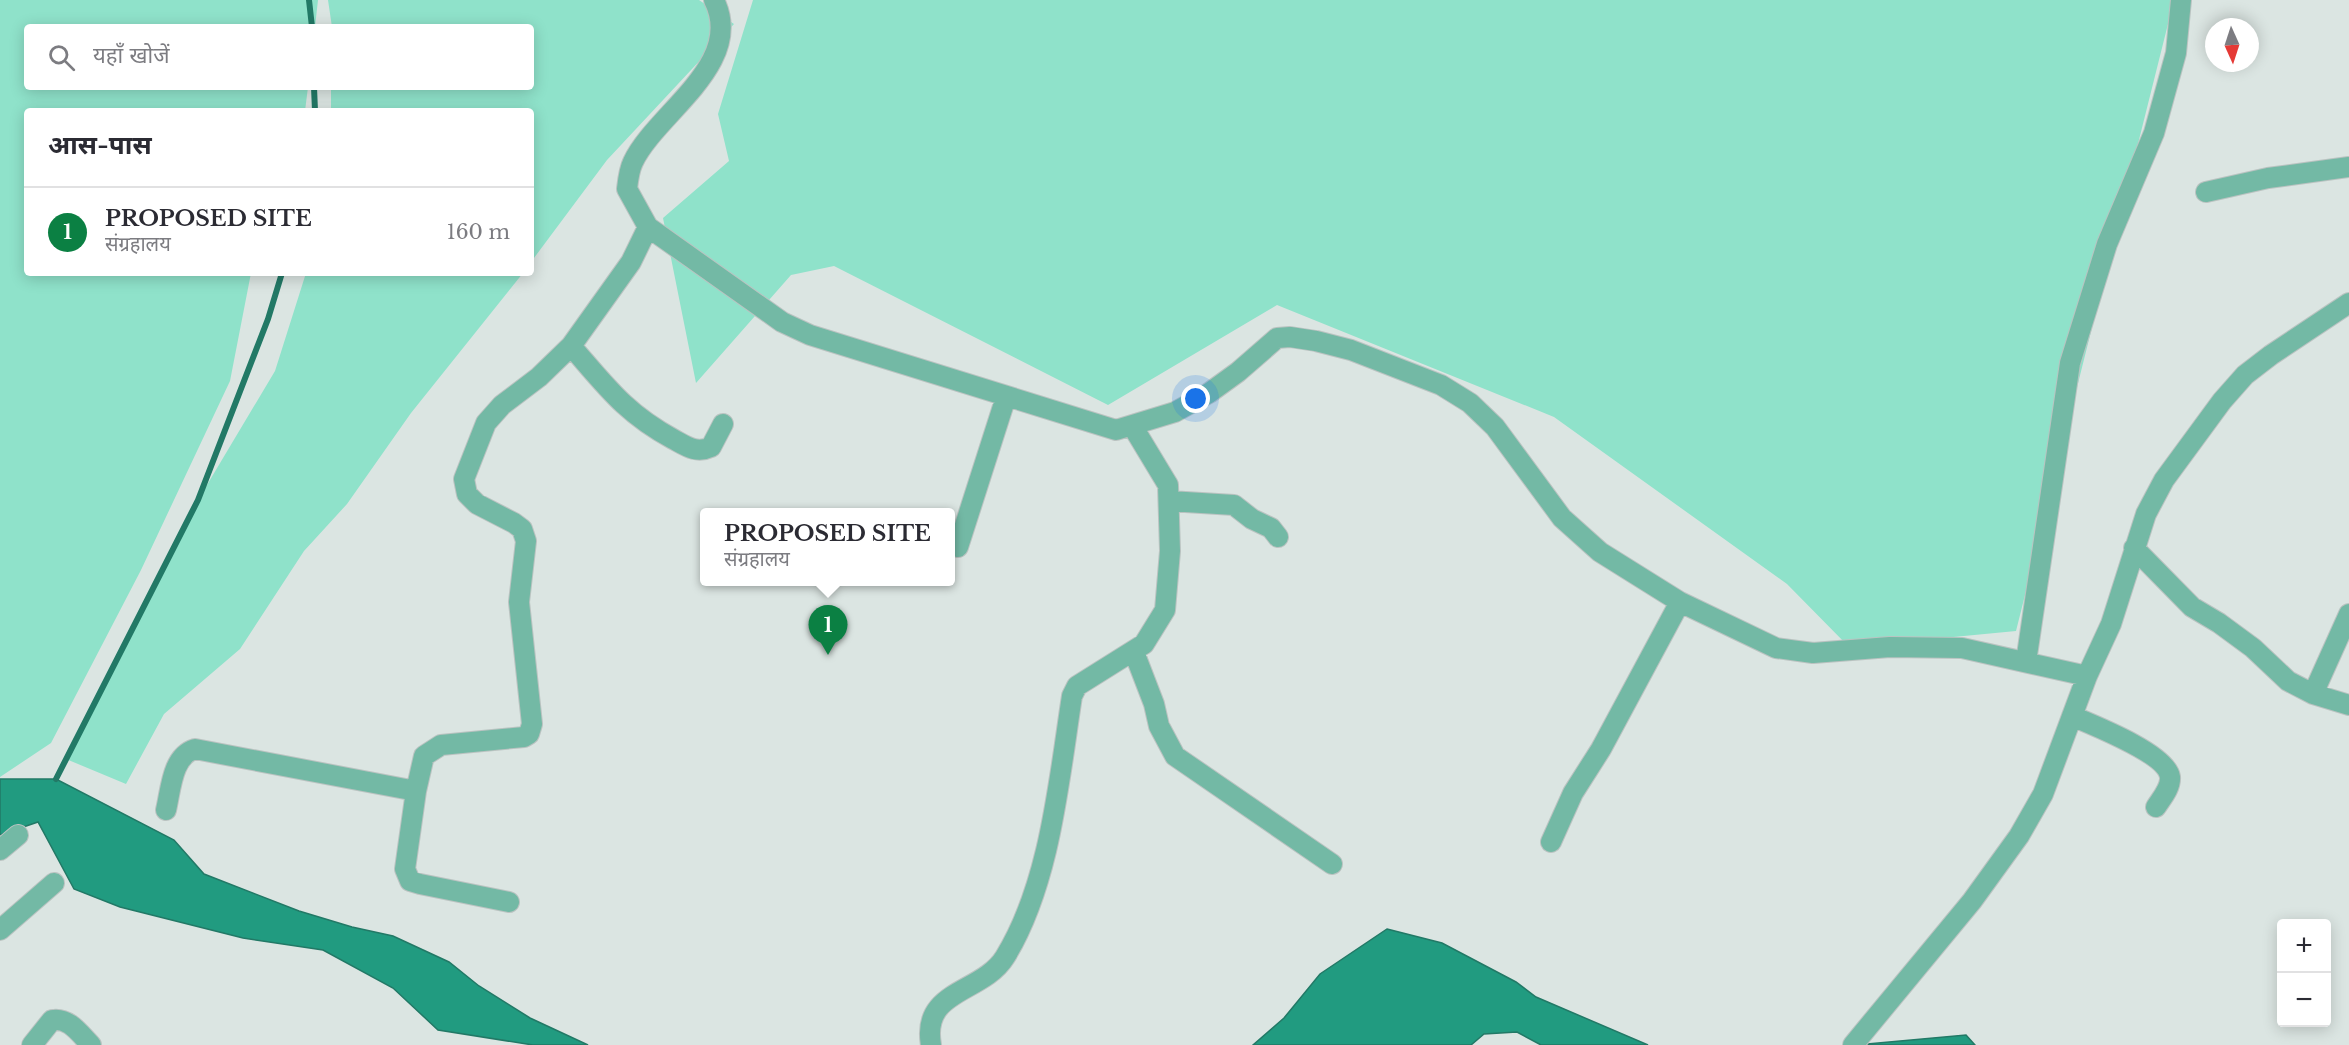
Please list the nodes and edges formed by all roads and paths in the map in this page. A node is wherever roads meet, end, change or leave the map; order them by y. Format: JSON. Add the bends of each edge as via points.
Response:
{"nodes":[{"id":1,"x":714,"y":0,"type":"edge"},
{"id":2,"x":2181,"y":0,"type":"edge"},
{"id":3,"x":2349,"y":167,"type":"edge"},
{"id":4,"x":2206,"y":192,"type":"dead end"},
{"id":5,"x":648,"y":226,"type":"junction"},
{"id":6,"x":2349,"y":303,"type":"edge"},
{"id":7,"x":571,"y":346,"type":"junction"},
{"id":8,"x":1006,"y":397,"type":"junction"},
{"id":9,"x":723,"y":424,"type":"dead end"},
{"id":10,"x":1133,"y":427,"type":"junction"},
{"id":11,"x":1169,"y":501,"type":"junction"},
{"id":12,"x":1278,"y":537,"type":"dead end"},
{"id":13,"x":957,"y":547,"type":"dead end"},
{"id":14,"x":2134,"y":548,"type":"junction"},
{"id":15,"x":1680,"y":602,"type":"junction"},
{"id":16,"x":2349,"y":614,"type":"edge"},
{"id":17,"x":1134,"y":652,"type":"junction"},
{"id":18,"x":2026,"y":662,"type":"junction"},
{"id":19,"x":2087,"y":676,"type":"junction"},
{"id":20,"x":2313,"y":694,"type":"junction"},
{"id":21,"x":2349,"y":705,"type":"edge"},
{"id":22,"x":2072,"y":716,"type":"junction"},
{"id":23,"x":416,"y":791,"type":"junction"},
{"id":24,"x":2156,"y":807,"type":"dead end"},
{"id":25,"x":166,"y":810,"type":"dead end"},
{"id":26,"x":18,"y":835,"type":"dead end"},
{"id":27,"x":1551,"y":842,"type":"dead end"},
{"id":28,"x":0,"y":850,"type":"edge"},
{"id":29,"x":1332,"y":864,"type":"dead end"},
{"id":30,"x":54,"y":884,"type":"dead end"},
{"id":31,"x":509,"y":902,"type":"dead end"},
{"id":32,"x":0,"y":930,"type":"edge"},
{"id":33,"x":32,"y":1045,"type":"edge"},
{"id":34,"x":91,"y":1045,"type":"edge"},
{"id":35,"x":931,"y":1045,"type":"edge"},
{"id":36,"x":1853,"y":1045,"type":"edge"}],
"edges":[{"from":1,"to":5,"type":"street","via":[[721,27],[708,68],[634,160],[629,173],[627,189]]},
{"from":2,"to":18,"type":"street","via":[[2176,53],[2154,133],[2107,243],[2070,363]]},
{"from":3,"to":4,"type":"street","via":[[2268,178]]},
{"from":5,"to":7,"type":"street","via":[[631,262]]},
{"from":5,"to":8,"type":"street","via":[[794,330]]},
{"from":6,"to":14,"type":"street","via":[[2245,375],[2222,401],[2164,480]]},
{"from":7,"to":9,"type":"street","via":[[643,423],[694,450],[711,447]]},
{"from":7,"to":23,"type":"street","via":[[486,423],[464,478],[467,494],[477,504],[514,523],[526,541],[519,602],[532,724],[529,734],[441,745],[430,750],[424,756]]},
{"from":8,"to":10,"type":"street","via":[[1102,427]]},
{"from":8,"to":13,"type":"street"},
{"from":10,"to":11,"type":"street","via":[[1165,478]]},
{"from":10,"to":15,"type":"street","via":[[1175,412],[1209,393],[1277,338],[1316,341],[1351,350],[1441,385],[1470,403],[1495,427],[1578,534]]},
{"from":11,"to":12,"type":"street","via":[[1234,505],[1271,528]]},
{"from":11,"to":17,"type":"street","via":[[1170,551],[1164,610],[1144,644]]},
{"from":14,"to":19,"type":"street","via":[[2111,624]]},
{"from":14,"to":20,"type":"street","via":[[2192,607],[2253,648],[2288,681]]},
{"from":15,"to":18,"type":"street","via":[[1776,648],[1795,652],[1962,648]]},
{"from":15,"to":27,"type":"street","via":[[1573,793]]},
{"from":16,"to":20,"type":"street"},
{"from":17,"to":29,"type":"street","via":[[1159,726],[1175,756]]},
{"from":17,"to":35,"type":"street","via":[[1077,686],[1043,858],[1018,932],[1004,960],[983,980],[939,1005],[930,1030]]},
{"from":18,"to":19,"type":"street"},
{"from":19,"to":22,"type":"street"},
{"from":20,"to":21,"type":"street"},
{"from":22,"to":24,"type":"street","via":[[2133,745],[2166,768],[2169,787]]},
{"from":22,"to":36,"type":"street","via":[[2043,794],[2019,836],[1886,1009]]},
{"from":23,"to":25,"type":"street","via":[[195,749],[180,759]]},
{"from":23,"to":31,"type":"street","via":[[406,876],[420,884]]},
{"from":26,"to":28,"type":"street"},
{"from":30,"to":32,"type":"street"},
{"from":33,"to":34,"type":"street","via":[[52,1020],[58,1019],[68,1022]]}]}
